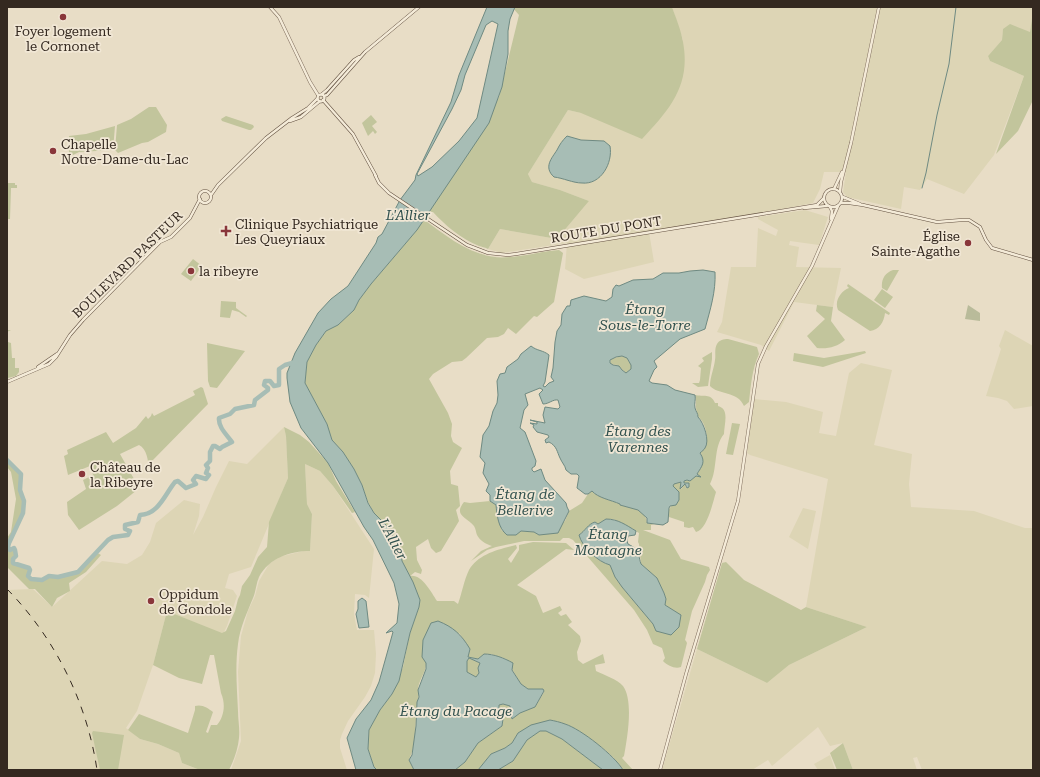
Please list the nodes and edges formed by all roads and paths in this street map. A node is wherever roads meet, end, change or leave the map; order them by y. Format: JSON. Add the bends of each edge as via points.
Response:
{"nodes":[{"id":1,"x":270,"y":7,"type":"edge"},
{"id":2,"x":419,"y":7,"type":"edge"},
{"id":3,"x":879,"y":7,"type":"edge"},
{"id":4,"x":318,"y":95,"type":"junction"},
{"id":5,"x":323,"y":95,"type":"junction"},
{"id":6,"x":320,"y":100,"type":"junction"},
{"id":7,"x":847,"y":160,"type":"junction"},
{"id":8,"x":218,"y":185,"type":"junction"},
{"id":9,"x":834,"y":189,"type":"junction"},
{"id":10,"x":209,"y":192,"type":"junction"},
{"id":11,"x":840,"y":192,"type":"junction"},
{"id":12,"x":211,"y":195,"type":"junction"},
{"id":13,"x":842,"y":196,"type":"junction"},
{"id":14,"x":824,"y":198,"type":"junction"},
{"id":15,"x":200,"y":199,"type":"junction"},
{"id":16,"x":202,"y":202,"type":"junction"},
{"id":17,"x":841,"y":204,"type":"junction"},
{"id":18,"x":863,"y":205,"type":"junction"},
{"id":19,"x":829,"y":206,"type":"junction"},
{"id":20,"x":838,"y":206,"type":"junction"},
{"id":21,"x":195,"y":207,"type":"junction"},
{"id":22,"x":796,"y":208,"type":"junction"},
{"id":23,"x":830,"y":224,"type":"junction"},
{"id":24,"x":1033,"y":260,"type":"edge"},
{"id":25,"x":7,"y":382,"type":"edge"},
{"id":26,"x":660,"y":770,"type":"edge"}],
"edges":[{"from":1,"to":4,"type":"main road","via":[[279,17]]},
{"from":2,"to":5,"type":"main road","via":[[354,60]]},
{"from":3,"to":7,"type":"main road"},
{"from":4,"to":5,"type":"main road"},
{"from":4,"to":6,"type":"main road"},
{"from":5,"to":6,"type":"main road"},
{"from":6,"to":8,"type":"main road","via":[[301,117],[287,122],[266,138]]},
{"from":6,"to":22,"type":"main road","name":"ROUTE DU PONT","via":[[354,134],[378,183],[467,245],[488,253],[508,255]]},
{"from":7,"to":9,"type":"main road"},
{"from":7,"to":11,"type":"main road"},
{"from":8,"to":10,"type":"main road"},
{"from":8,"to":12,"type":"main road"},
{"from":9,"to":11,"type":"main road"},
{"from":9,"to":14,"type":"main road","via":[[828,191]]},
{"from":10,"to":12,"type":"main road"},
{"from":10,"to":15,"type":"main road","via":[[201,192]]},
{"from":11,"to":13,"type":"main road"},
{"from":12,"to":16,"type":"main road","via":[[209,202]]},
{"from":13,"to":17,"type":"main road"},
{"from":13,"to":18,"type":"main road"},
{"from":14,"to":19,"type":"main road"},
{"from":14,"to":22,"type":"main road","name":"ROUTE DU PONT","via":[[817,205]]},
{"from":15,"to":16,"type":"main road"},
{"from":15,"to":21,"type":"main road","name":"BOULEVARD PASTEUR"},
{"from":16,"to":21,"type":"main road","name":"BOULEVARD PASTEUR"},
{"from":17,"to":18,"type":"main road"},
{"from":17,"to":20,"type":"main road"},
{"from":18,"to":24,"type":"main road","via":[[937,222],[969,220],[980,226],[992,248]]},
{"from":19,"to":20,"type":"main road"},
{"from":19,"to":22,"type":"main road","name":"ROUTE DU PONT"},
{"from":19,"to":23,"type":"main road","via":[[832,214]]},
{"from":20,"to":23,"type":"main road"},
{"from":21,"to":25,"type":"main road","name":"BOULEVARD PASTEUR","via":[[190,218],[171,237],[160,242],[83,320],[56,358],[49,364]]},
{"from":23,"to":26,"type":"main road","via":[[812,266],[758,364],[738,501]]}]}
